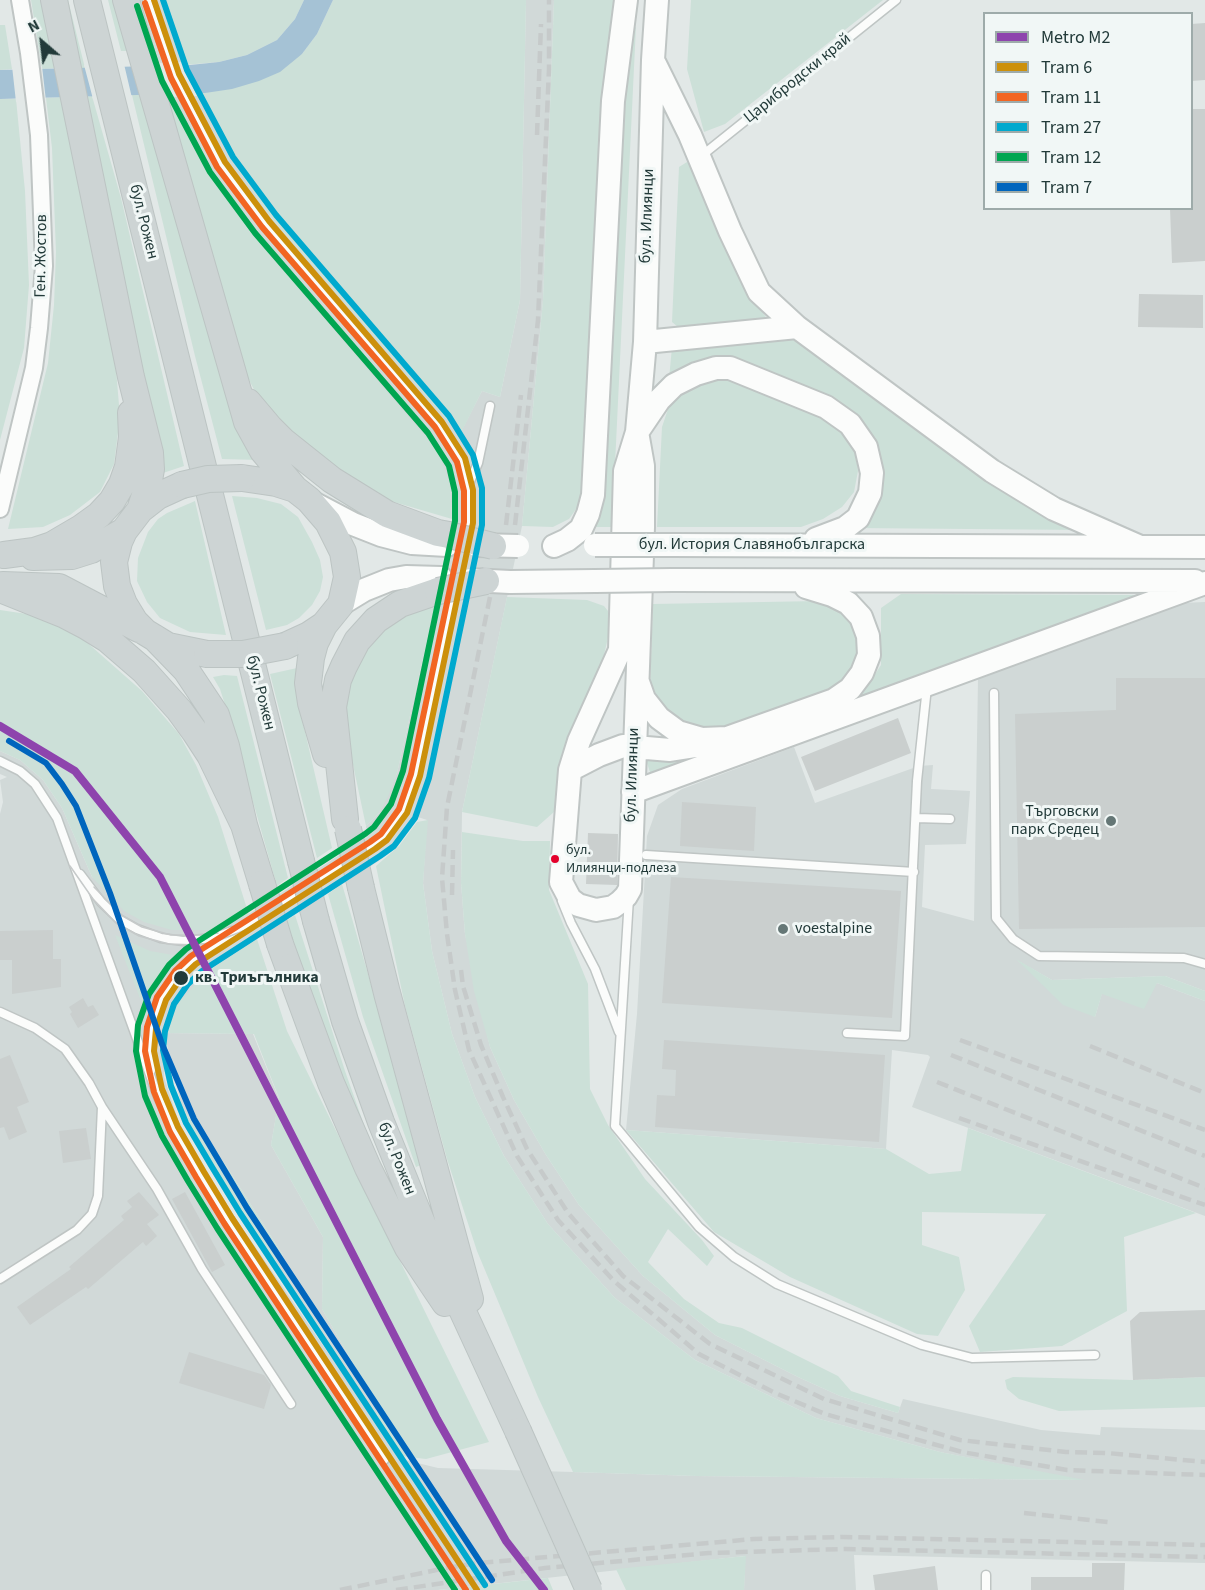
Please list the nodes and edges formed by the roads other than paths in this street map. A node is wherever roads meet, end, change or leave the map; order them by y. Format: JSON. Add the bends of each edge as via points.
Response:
{"nodes":[{"id":1,"x":20,"y":0,"type":"edge"},
{"id":2,"x":54,"y":0,"type":"edge"},
{"id":3,"x":87,"y":0,"type":"edge"},
{"id":4,"x":126,"y":0,"type":"edge"},
{"id":5,"x":147,"y":0,"type":"edge"},
{"id":6,"x":626,"y":0,"type":"edge"},
{"id":7,"x":657,"y":0,"type":"edge"},
{"id":8,"x":896,"y":0,"type":"edge"},
{"id":9,"x":152,"y":50,"type":"junction"},
{"id":10,"x":653,"y":60,"type":"junction"},
{"id":11,"x":700,"y":158,"type":"junction"},
{"id":12,"x":797,"y":327,"type":"junction"},
{"id":13,"x":645,"y":342,"type":"junction"},
{"id":14,"x":131,"y":377,"type":"junction"},
{"id":15,"x":237,"y":383,"type":"junction"},
{"id":16,"x":490,"y":406,"type":"dead end"},
{"id":17,"x":637,"y":432,"type":"junction"},
{"id":18,"x":466,"y":489,"type":"junction"},
{"id":19,"x":302,"y":495,"type":"junction"},
{"id":20,"x":0,"y":509,"type":"edge"},
{"id":21,"x":140,"y":510,"type":"junction"},
{"id":22,"x":124,"y":531,"type":"junction"},
{"id":23,"x":455,"y":534,"type":"junction"},
{"id":24,"x":797,"y":544,"type":"junction"},
{"id":25,"x":505,"y":546,"type":"joint"},
{"id":26,"x":554,"y":546,"type":"junction"},
{"id":27,"x":1138,"y":546,"type":"junction"},
{"id":28,"x":1205,"y":547,"type":"edge"},
{"id":29,"x":2,"y":555,"type":"edge"},
{"id":30,"x":784,"y":580,"type":"junction"},
{"id":31,"x":498,"y":581,"type":"joint"},
{"id":32,"x":1205,"y":582,"type":"edge"},
{"id":33,"x":0,"y":587,"type":"edge"},
{"id":34,"x":444,"y":589,"type":"junction"},
{"id":35,"x":341,"y":604,"type":"junction"},
{"id":36,"x":324,"y":625,"type":"junction"},
{"id":37,"x":150,"y":635,"type":"junction"},
{"id":38,"x":637,"y":677,"type":"junction"},
{"id":39,"x":927,"y":685,"type":"junction"},
{"id":40,"x":994,"y":693,"type":"dead end"},
{"id":41,"x":739,"y":735,"type":"junction"},
{"id":42,"x":634,"y":747,"type":"junction"},
{"id":43,"x":0,"y":761,"type":"edge"},
{"id":44,"x":570,"y":770,"type":"junction"},
{"id":45,"x":633,"y":792,"type":"junction"},
{"id":46,"x":916,"y":818,"type":"junction"},
{"id":47,"x":950,"y":819,"type":"dead end"},
{"id":48,"x":346,"y":824,"type":"junction"},
{"id":49,"x":244,"y":825,"type":"junction"},
{"id":50,"x":646,"y":855,"type":"dead end"},
{"id":51,"x":75,"y":868,"type":"junction"},
{"id":52,"x":914,"y":872,"type":"junction"},
{"id":53,"x":561,"y":882,"type":"junction"},
{"id":54,"x":630,"y":889,"type":"junction"},
{"id":55,"x":247,"y":926,"type":"junction"},
{"id":56,"x":1205,"y":964,"type":"edge"},
{"id":57,"x":0,"y":1012,"type":"edge"},
{"id":58,"x":847,"y":1033,"type":"dead end"},
{"id":59,"x":621,"y":1036,"type":"junction"},
{"id":60,"x":151,"y":1076,"type":"junction"},
{"id":61,"x":102,"y":1107,"type":"junction"},
{"id":62,"x":0,"y":1279,"type":"edge"},
{"id":63,"x":1095,"y":1355,"type":"dead end"},
{"id":64,"x":488,"y":1369,"type":"junction"},
{"id":65,"x":291,"y":1404,"type":"dead end"},
{"id":66,"x":384,"y":1460,"type":"dead end"},
{"id":67,"x":986,"y":1575,"type":"dead end"},
{"id":68,"x":589,"y":1590,"type":"edge"},
{"id":69,"x":986,"y":1590,"type":"edge"}],
"edges":[{"from":1,"to":20,"type":"street","name":"Ген. Жостов","via":[[37,113],[44,235],[40,318],[28,397]]},
{"from":2,"to":14,"type":"main road"},
{"from":3,"to":64,"type":"main road","name":"бул. Рожен","bridge":true,"via":[[316,921],[345,1021],[422,1223]]},
{"from":4,"to":9,"type":"main road"},
{"from":5,"to":9,"type":"lane"},
{"from":6,"to":26,"type":"main road","via":[[614,101],[593,495],[580,529]]},
{"from":7,"to":10,"type":"main road","name":"бул. Илиянци"},
{"from":8,"to":11,"type":"lane","name":"Царибродски край"},
{"from":9,"to":15,"type":"main road","via":[[156,110]]},
{"from":9,"to":18,"type":"lane","via":[[228,175],[261,220],[436,425],[461,465]]},
{"from":10,"to":11,"type":"main road"},
{"from":10,"to":13,"type":"main road","name":"бул. Илиянци"},
{"from":11,"to":12,"type":"main road","via":[[759,292]]},
{"from":12,"to":13,"type":"main road"},
{"from":12,"to":27,"type":"main road","via":[[992,471],[1054,509]]},
{"from":13,"to":17,"type":"main road","name":"бул. Илиянци"},
{"from":14,"to":21,"type":"main road","via":[[150,453],[151,469]]},
{"from":14,"to":29,"type":"main road","via":[[128,467],[112,501],[99,515],[52,545]]},
{"from":15,"to":19,"type":"main road","via":[[254,437]]},
{"from":15,"to":23,"type":"main road","via":[[270,428],[332,480],[387,514],[438,533]]},
{"from":16,"to":18,"type":"lane","via":[[477,463]]},
{"from":17,"to":24,"type":"main road","via":[[674,385],[716,368],[730,368],[826,407],[850,424],[866,447],[872,473],[870,493],[858,518],[845,528]]},
{"from":17,"to":38,"type":"main road","name":"бул. Илиянци","via":[[644,466]]},
{"from":17,"to":44,"type":"main road","name":"бул. Илиянци","via":[[625,471],[620,650]]},
{"from":18,"to":23,"type":"lane"},
{"from":19,"to":21,"type":"main road","bridge":true,"via":[[276,483],[208,479],[182,485]]},
{"from":19,"to":23,"type":"main road","via":[[352,524],[412,543]]},
{"from":19,"to":35,"type":"main road","via":[[328,522],[343,552],[346,577]]},
{"from":21,"to":22,"type":"main road"},
{"from":22,"to":29,"type":"main road","via":[[72,556]]},
{"from":22,"to":37,"type":"main road","via":[[114,562],[117,586],[135,622]]},
{"from":23,"to":25,"type":"main road","bridge":true},
{"from":24,"to":26,"type":"main road","name":"бул. История Славянобългарска","bridge":true},
{"from":24,"to":27,"type":"main road","name":"бул. История Славянобългарска"},
{"from":25,"to":26,"type":"main road","name":"бул. История Славянобългарска"},
{"from":27,"to":28,"type":"main road","name":"бул. История Славянобългарска"},
{"from":30,"to":31,"type":"main road","bridge":true},
{"from":30,"to":32,"type":"main road"},
{"from":30,"to":41,"type":"main road","via":[[832,595],[854,609],[868,636],[869,655],[850,689],[834,700]]},
{"from":31,"to":34,"type":"main road","bridge":true},
{"from":32,"to":39,"type":"main road"},
{"from":33,"to":37,"type":"main road","via":[[59,587]]},
{"from":33,"to":49,"type":"main road","via":[[86,626],[144,671],[179,710],[210,755]]},
{"from":34,"to":35,"type":"main road","via":[[406,577],[364,590]]},
{"from":34,"to":48,"type":"main road","via":[[400,604],[376,620],[357,641],[338,680],[333,707]]},
{"from":34,"to":55,"type":"lane","via":[[414,783],[399,815],[380,840]]},
{"from":35,"to":36,"type":"main road"},
{"from":36,"to":37,"type":"main road","bridge":true,"via":[[285,646],[243,654],[207,654],[174,648]]},
{"from":36,"to":48,"type":"main road","name":"бул. Рожен","via":[[308,670],[309,693]]},
{"from":37,"to":49,"type":"main road","name":"бул. Рожен","via":[[186,670],[216,715]]},
{"from":38,"to":41,"type":"main road","via":[[651,709],[678,732],[714,740]]},
{"from":38,"to":42,"type":"main road","name":"бул. Илиянци"},
{"from":39,"to":45,"type":"main road"},
{"from":39,"to":46,"type":"lane"},
{"from":40,"to":56,"type":"lane","via":[[996,918],[1013,939],[1039,956],[1184,958]]},
{"from":41,"to":42,"type":"main road","via":[[688,749]]},
{"from":42,"to":44,"type":"main road","via":[[610,750]]},
{"from":42,"to":45,"type":"main road","name":"бул. Илиянци"},
{"from":43,"to":51,"type":"lane","via":[[35,784],[57,818]]},
{"from":44,"to":53,"type":"main road","name":"бул. Илиянци"},
{"from":45,"to":54,"type":"main road","name":"бул. Илиянци"},
{"from":46,"to":47,"type":"lane"},
{"from":46,"to":52,"type":"lane"},
{"from":48,"to":64,"type":"main road","name":"бул. Рожен","bridge":true},
{"from":49,"to":64,"type":"main road","name":"бул. Рожен","bridge":true,"via":[[280,944],[331,1083],[387,1208],[408,1248]]},
{"from":50,"to":52,"type":"lane"},
{"from":51,"to":55,"type":"lane","via":[[119,919],[161,938],[213,938]]},
{"from":51,"to":60,"type":"lane"},
{"from":52,"to":58,"type":"lane","via":[[905,1036]]},
{"from":53,"to":54,"type":"main road","via":[[570,899],[596,910],[613,907]]},
{"from":53,"to":59,"type":"lane","via":[[564,907],[595,969]]},
{"from":54,"to":59,"type":"lane"},
{"from":55,"to":60,"type":"lane","via":[[195,959],[175,977],[152,1027]]},
{"from":57,"to":61,"type":"lane","via":[[35,1028],[65,1049]]},
{"from":59,"to":63,"type":"lane","via":[[615,1126],[699,1227],[734,1257],[800,1294],[922,1345],[972,1358]]},
{"from":60,"to":66,"type":"lane","via":[[177,1137],[195,1167]]},
{"from":61,"to":62,"type":"lane","via":[[98,1196],[92,1214],[77,1230]]},
{"from":61,"to":65,"type":"lane"},
{"from":64,"to":68,"type":"main road","name":"бул. Рожен","bridge":true},
{"from":67,"to":69,"type":"lane"}]}
